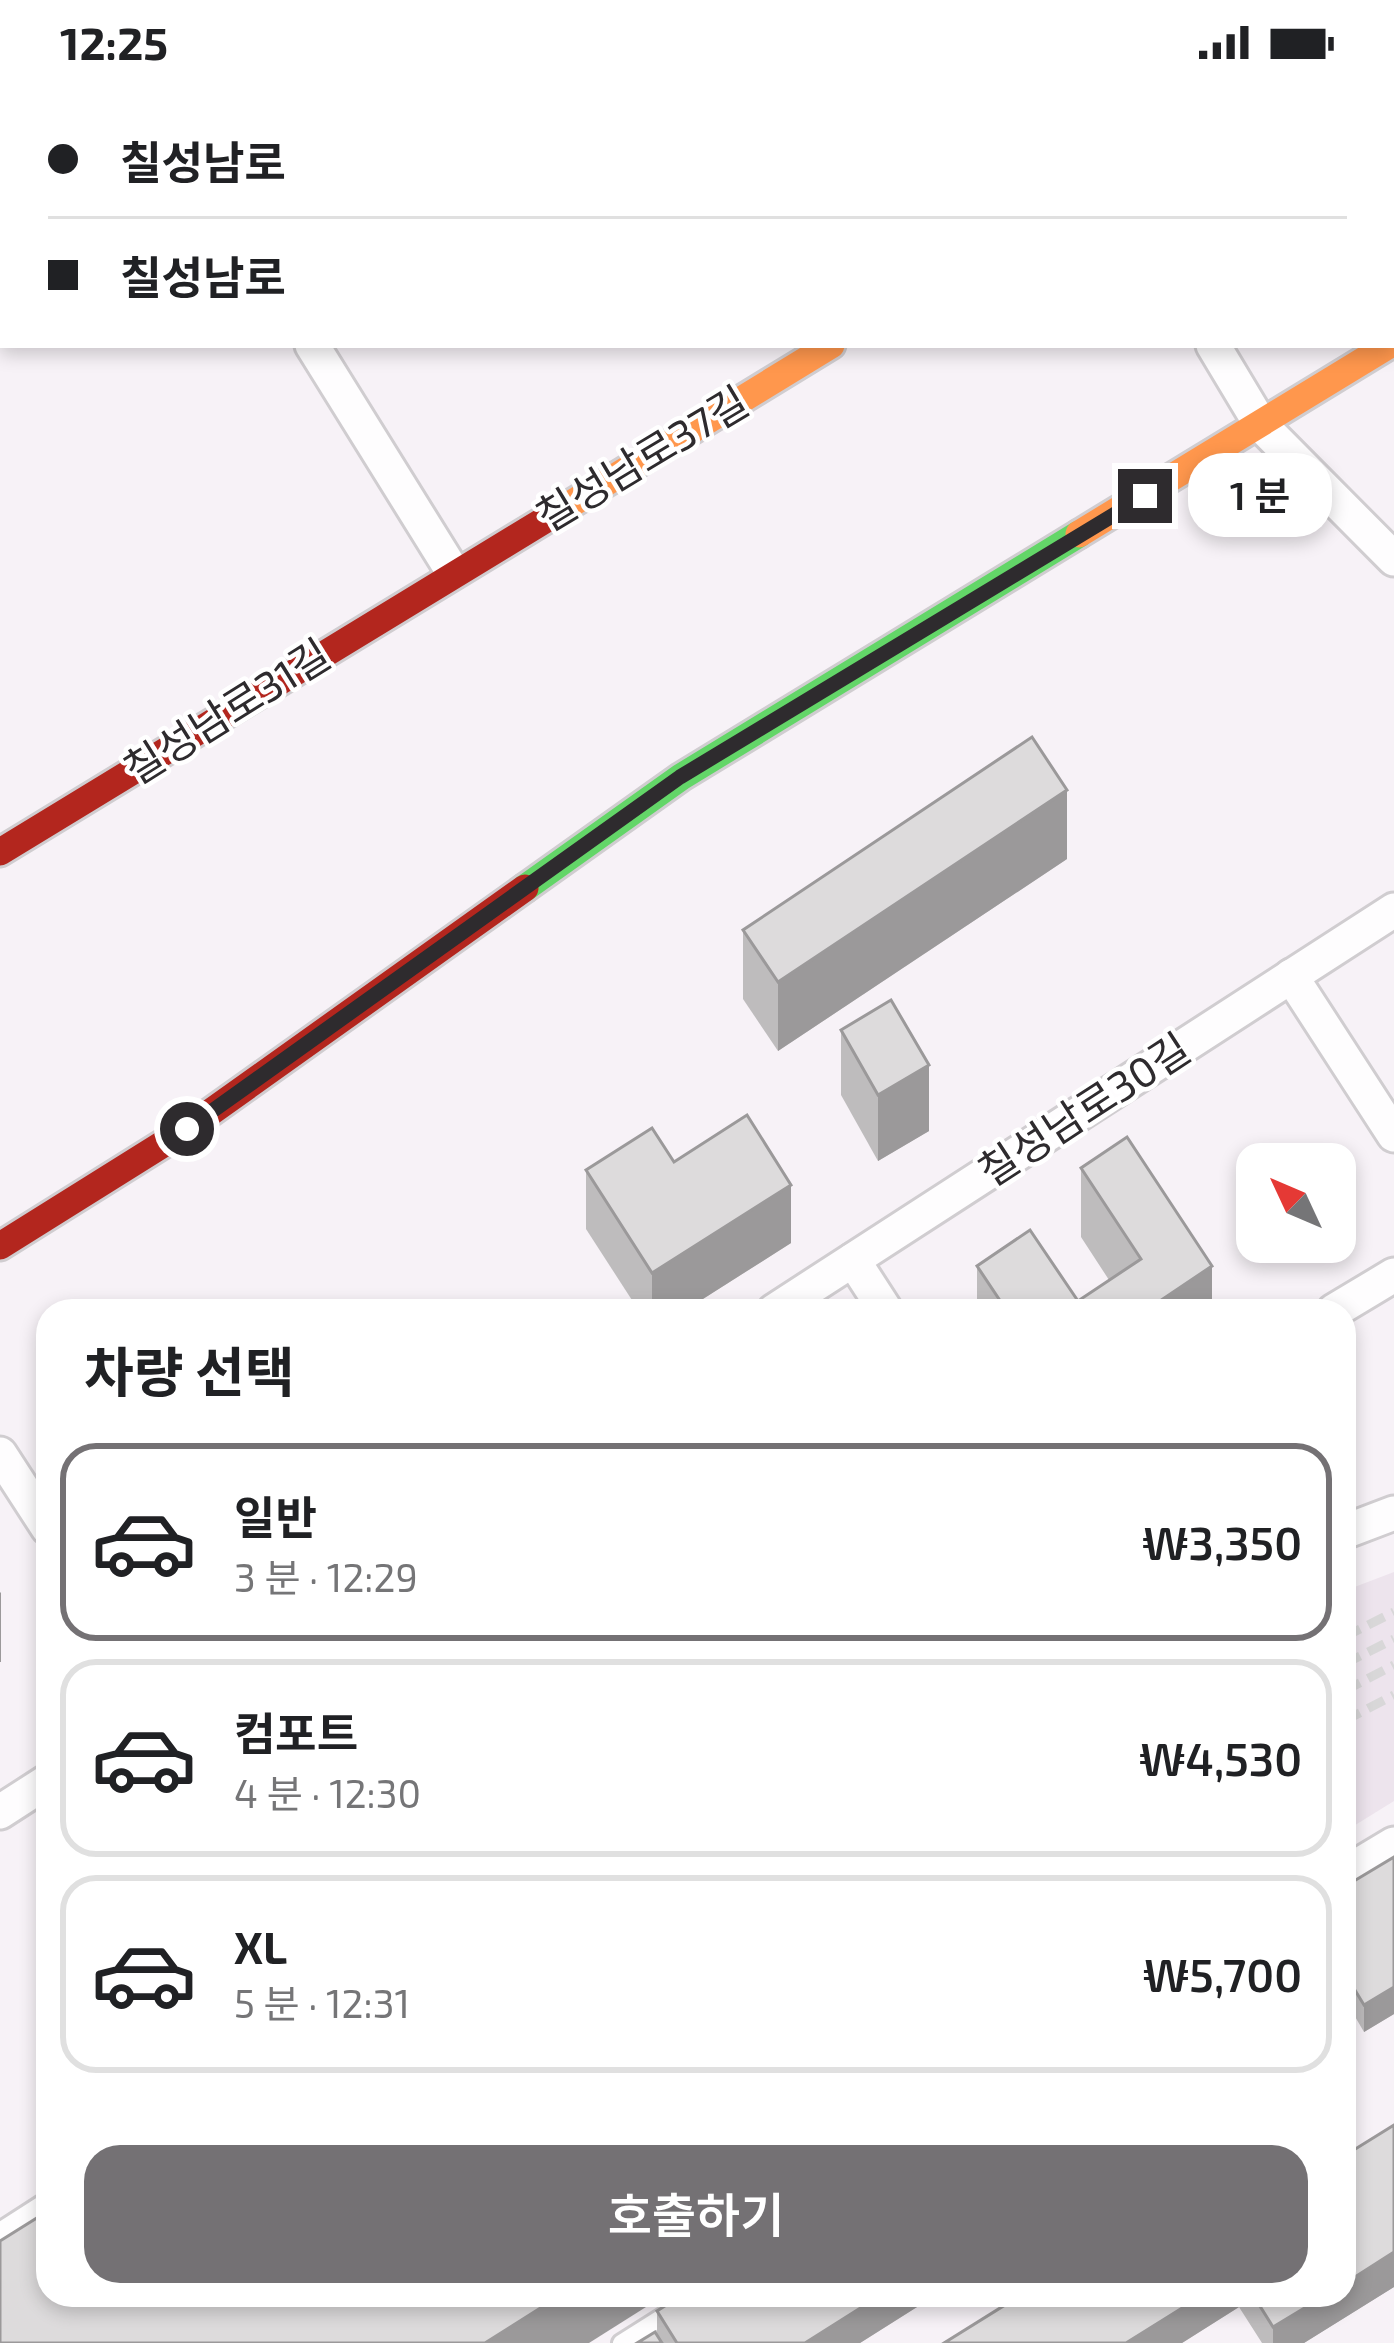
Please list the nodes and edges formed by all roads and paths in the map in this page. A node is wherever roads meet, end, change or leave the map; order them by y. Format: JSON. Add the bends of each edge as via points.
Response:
{"nodes":[{"id":1,"x":314,"y":348,"type":"edge"},
{"id":2,"x":827,"y":348,"type":"edge"},
{"id":3,"x":1216,"y":348,"type":"edge"},
{"id":4,"x":1384,"y":348,"type":"edge"},
{"id":5,"x":1261,"y":425,"type":"junction"},
{"id":6,"x":1394,"y":560,"type":"edge"},
{"id":7,"x":453,"y":572,"type":"junction"},
{"id":8,"x":0,"y":852,"type":"edge"},
{"id":9,"x":1394,"y":910,"type":"edge"},
{"id":10,"x":1291,"y":976,"type":"junction"},
{"id":11,"x":1394,"y":1136,"type":"edge"},
{"id":12,"x":0,"y":1246,"type":"edge"},
{"id":13,"x":853,"y":1260,"type":"junction"},
{"id":14,"x":1394,"y":1275,"type":"edge"},
{"id":15,"x":793,"y":1299,"type":"edge"},
{"id":16,"x":878,"y":1299,"type":"edge"},
{"id":17,"x":1354,"y":1299,"type":"edge"},
{"id":18,"x":0,"y":1454,"type":"edge"},
{"id":19,"x":36,"y":1510,"type":"edge"},
{"id":20,"x":1394,"y":1514,"type":"edge"},
{"id":21,"x":1356,"y":1528,"type":"edge"},
{"id":22,"x":36,"y":1789,"type":"edge"},
{"id":23,"x":0,"y":1812,"type":"edge"},
{"id":24,"x":1394,"y":1844,"type":"edge"},
{"id":25,"x":1356,"y":1867,"type":"edge"},
{"id":26,"x":36,"y":2218,"type":"edge"},
{"id":27,"x":0,"y":2241,"type":"edge"},
{"id":28,"x":678,"y":2307,"type":"edge"},
{"id":29,"x":621,"y":2343,"type":"edge"}],
"edges":[{"from":1,"to":7,"type":"street"},
{"from":2,"to":7,"type":"street","name":"칠성남로37길"},
{"from":3,"to":5,"type":"street"},
{"from":4,"to":5,"type":"street"},
{"from":5,"to":6,"type":"street"},
{"from":5,"to":12,"type":"street","via":[[680,777],[187,1129]]},
{"from":7,"to":8,"type":"street","name":"칠성남로31길"},
{"from":9,"to":10,"type":"street","name":"칠성남로30길"},
{"from":10,"to":11,"type":"street"},
{"from":10,"to":13,"type":"street","name":"칠성남로30길"},
{"from":13,"to":15,"type":"street","name":"칠성남로30길"},
{"from":13,"to":16,"type":"street"},
{"from":14,"to":17,"type":"street"},
{"from":18,"to":19,"type":"street"},
{"from":20,"to":21,"type":"street"},
{"from":22,"to":23,"type":"street"},
{"from":24,"to":25,"type":"street"},
{"from":26,"to":27,"type":"street"},
{"from":28,"to":29,"type":"lane"}]}
